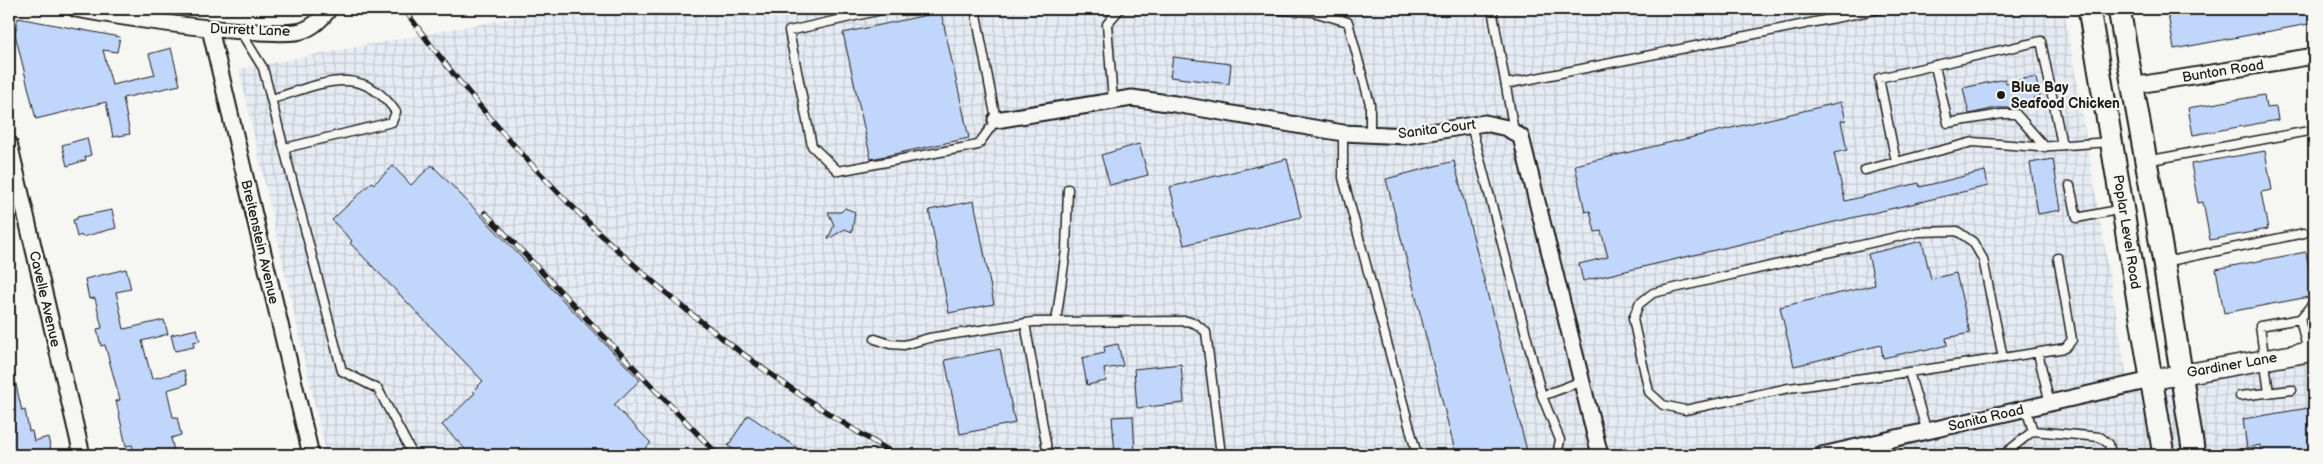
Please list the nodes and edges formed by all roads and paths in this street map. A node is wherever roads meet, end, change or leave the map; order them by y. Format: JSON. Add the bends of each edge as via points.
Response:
{"nodes":[{"id":1,"x":76,"y":9,"type":"edge"},
{"id":2,"x":329,"y":9,"type":"edge"},
{"id":3,"x":886,"y":9,"type":"edge"},
{"id":4,"x":975,"y":9,"type":"edge"},
{"id":5,"x":1120,"y":9,"type":"edge"},
{"id":6,"x":1267,"y":9,"type":"edge"},
{"id":7,"x":1492,"y":9,"type":"edge"},
{"id":8,"x":1832,"y":9,"type":"edge"},
{"id":9,"x":1880,"y":9,"type":"edge"},
{"id":10,"x":2089,"y":9,"type":"edge"},
{"id":11,"x":2119,"y":9,"type":"edge"},
{"id":12,"x":1834,"y":18,"type":"junction"},
{"id":13,"x":210,"y":29,"type":"junction"},
{"id":14,"x":240,"y":30,"type":"junction"},
{"id":15,"x":2314,"y":56,"type":"edge"},
{"id":16,"x":1935,"y":66,"type":"junction"},
{"id":17,"x":1506,"y":84,"type":"junction"},
{"id":18,"x":2132,"y":86,"type":"junction"},
{"id":19,"x":272,"y":100,"type":"junction"},
{"id":20,"x":1113,"y":102,"type":"junction"},
{"id":21,"x":996,"y":120,"type":"junction"},
{"id":22,"x":1471,"y":126,"type":"junction"},
{"id":23,"x":2314,"y":130,"type":"edge"},
{"id":24,"x":1343,"y":133,"type":"junction"},
{"id":25,"x":1514,"y":133,"type":"junction"},
{"id":26,"x":1370,"y":134,"type":"junction"},
{"id":27,"x":2112,"y":141,"type":"junction"},
{"id":28,"x":9,"y":143,"type":"edge"},
{"id":29,"x":2062,"y":146,"type":"junction"},
{"id":30,"x":2045,"y":147,"type":"junction"},
{"id":31,"x":285,"y":148,"type":"junction"},
{"id":32,"x":2145,"y":161,"type":"junction"},
{"id":33,"x":1896,"y":162,"type":"junction"},
{"id":34,"x":1865,"y":170,"type":"dead end"},
{"id":35,"x":2070,"y":186,"type":"dead end"},
{"id":36,"x":1068,"y":189,"type":"dead end"},
{"id":37,"x":2123,"y":208,"type":"junction"},
{"id":38,"x":2304,"y":233,"type":"dead end"},
{"id":39,"x":2058,"y":258,"type":"dead end"},
{"id":40,"x":2164,"y":263,"type":"junction"},
{"id":41,"x":2314,"y":302,"type":"edge"},
{"id":42,"x":2300,"y":319,"type":"junction"},
{"id":43,"x":1056,"y":322,"type":"junction"},
{"id":44,"x":1026,"y":323,"type":"junction"},
{"id":45,"x":875,"y":339,"type":"dead end"},
{"id":46,"x":2311,"y":352,"type":"edge"},
{"id":47,"x":2038,"y":353,"type":"junction"},
{"id":48,"x":2003,"y":358,"type":"junction"},
{"id":49,"x":2265,"y":360,"type":"junction"},
{"id":50,"x":1909,"y":372,"type":"junction"},
{"id":51,"x":2181,"y":374,"type":"junction"},
{"id":52,"x":2151,"y":380,"type":"junction"},
{"id":53,"x":1582,"y":381,"type":"junction"},
{"id":54,"x":2292,"y":390,"type":"dead end"},
{"id":55,"x":2269,"y":393,"type":"junction"},
{"id":56,"x":1542,"y":396,"type":"junction"},
{"id":57,"x":2240,"y":396,"type":"dead end"},
{"id":58,"x":2050,"y":404,"type":"junction"},
{"id":59,"x":2026,"y":409,"type":"junction"},
{"id":60,"x":2033,"y":431,"type":"junction"},
{"id":61,"x":1927,"y":432,"type":"junction"},
{"id":62,"x":82,"y":455,"type":"edge"},
{"id":63,"x":311,"y":455,"type":"edge"},
{"id":64,"x":413,"y":455,"type":"edge"},
{"id":65,"x":1048,"y":455,"type":"edge"},
{"id":66,"x":1221,"y":455,"type":"edge"},
{"id":67,"x":1417,"y":455,"type":"edge"},
{"id":68,"x":1557,"y":455,"type":"edge"},
{"id":69,"x":1600,"y":455,"type":"edge"},
{"id":70,"x":1822,"y":455,"type":"edge"},
{"id":71,"x":2003,"y":455,"type":"edge"},
{"id":72,"x":2111,"y":455,"type":"edge"},
{"id":73,"x":2164,"y":455,"type":"edge"},
{"id":74,"x":2194,"y":455,"type":"edge"}],
"edges":[{"from":1,"to":13,"type":"street","name":"Durrett Lane"},
{"from":2,"to":14,"type":"street","name":"Durrett Lane","via":[[322,19],[305,29],[275,32]]},
{"from":3,"to":21,"type":"lane","via":[[789,32],[812,146],[838,171],[978,144]]},
{"from":4,"to":21,"type":"lane"},
{"from":5,"to":20,"type":"lane","via":[[1107,24]]},
{"from":6,"to":26,"type":"lane","via":[[1313,12],[1348,22],[1370,104]]},
{"from":7,"to":17,"type":"lane"},
{"from":8,"to":12,"type":"lane"},
{"from":9,"to":12,"type":"lane"},
{"from":10,"to":27,"type":"main road","name":"Poplar Level Road"},
{"from":11,"to":18,"type":"main road","name":"Poplar Level Road"},
{"from":12,"to":17,"type":"lane"},
{"from":13,"to":14,"type":"street","name":"Durrett Lane"},
{"from":13,"to":63,"type":"street","name":"Breitenstein Avenue"},
{"from":14,"to":19,"type":"lane","via":[[263,68]]},
{"from":15,"to":18,"type":"street","name":"Bunton Road"},
{"from":16,"to":29,"type":"lane","via":[[2040,41]]},
{"from":16,"to":30,"type":"lane","via":[[1948,123],[2016,114]]},
{"from":16,"to":33,"type":"lane","via":[[1879,78]]},
{"from":17,"to":25,"type":"lane"},
{"from":18,"to":32,"type":"main road","name":"Poplar Level Road"},
{"from":19,"to":31,"type":"lane"},
{"from":19,"to":31,"type":"lane","via":[[340,79],[364,83],[386,98],[396,112],[392,122]]},
{"from":20,"to":21,"type":"street","name":"Sanita Court"},
{"from":20,"to":24,"type":"street","name":"Sanita Court","via":[[1132,98]]},
{"from":22,"to":25,"type":"street","name":"Sanita Court","via":[[1485,123]]},
{"from":22,"to":26,"type":"street","name":"Sanita Court","via":[[1406,136]]},
{"from":22,"to":56,"type":"lane"},
{"from":23,"to":32,"type":"lane"},
{"from":24,"to":26,"type":"street","name":"Sanita Court"},
{"from":24,"to":67,"type":"lane","via":[[1342,178]]},
{"from":25,"to":53,"type":"street","via":[[1521,137]]},
{"from":27,"to":29,"type":"lane"},
{"from":27,"to":37,"type":"main road","name":"Poplar Level Road"},
{"from":28,"to":62,"type":"street","name":"Cavelle Avenue"},
{"from":29,"to":30,"type":"lane"},
{"from":30,"to":33,"type":"lane","via":[[1973,142]]},
{"from":31,"to":64,"type":"lane","via":[[342,371],[378,389]]},
{"from":32,"to":40,"type":"main road","name":"Poplar Level Road"},
{"from":33,"to":34,"type":"lane"},
{"from":35,"to":37,"type":"lane","via":[[2077,218]]},
{"from":36,"to":43,"type":"lane","via":[[1066,250]]},
{"from":37,"to":52,"type":"main road","name":"Poplar Level Road"},
{"from":38,"to":40,"type":"lane"},
{"from":39,"to":47,"type":"lane","via":[[2072,340],[2065,348]]},
{"from":40,"to":51,"type":"main road","name":"Poplar Level Road"},
{"from":41,"to":42,"type":"lane"},
{"from":42,"to":46,"type":"lane"},
{"from":42,"to":49,"type":"lane","via":[[2260,326]]},
{"from":43,"to":44,"type":"lane"},
{"from":43,"to":66,"type":"lane","via":[[1187,321],[1202,328],[1206,332]]},
{"from":44,"to":45,"type":"lane","via":[[930,338],[904,346]]},
{"from":44,"to":65,"type":"lane"},
{"from":46,"to":49,"type":"street","name":"Gardiner Lane"},
{"from":47,"to":48,"type":"lane"},
{"from":47,"to":58,"type":"lane"},
{"from":48,"to":50,"type":"lane"},
{"from":48,"to":50,"type":"lane","via":[[1983,259],[1974,242],[1957,231],[1918,232],[1653,293],[1639,304],[1633,319],[1650,392],[1663,405],[1685,410],[1790,388]]},
{"from":49,"to":51,"type":"street","name":"Gardiner Lane"},
{"from":49,"to":55,"type":"lane"},
{"from":50,"to":61,"type":"lane"},
{"from":51,"to":52,"type":"street","name":"Gardiner Lane"},
{"from":51,"to":74,"type":"main road","name":"Poplar Level Road"},
{"from":52,"to":58,"type":"street","name":"Sanita Road"},
{"from":52,"to":73,"type":"main road","name":"Poplar Level Road"},
{"from":53,"to":56,"type":"lane"},
{"from":53,"to":69,"type":"street"},
{"from":54,"to":55,"type":"lane"},
{"from":55,"to":57,"type":"lane"},
{"from":56,"to":68,"type":"lane","via":[[1560,440]]},
{"from":58,"to":59,"type":"street","name":"Sanita Road"},
{"from":59,"to":60,"type":"lane"},
{"from":59,"to":61,"type":"street","name":"Sanita Road"},
{"from":60,"to":71,"type":"lane"},
{"from":60,"to":72,"type":"lane","via":[[2100,437],[2109,444]]},
{"from":61,"to":70,"type":"street","name":"Sanita Road"}]}
